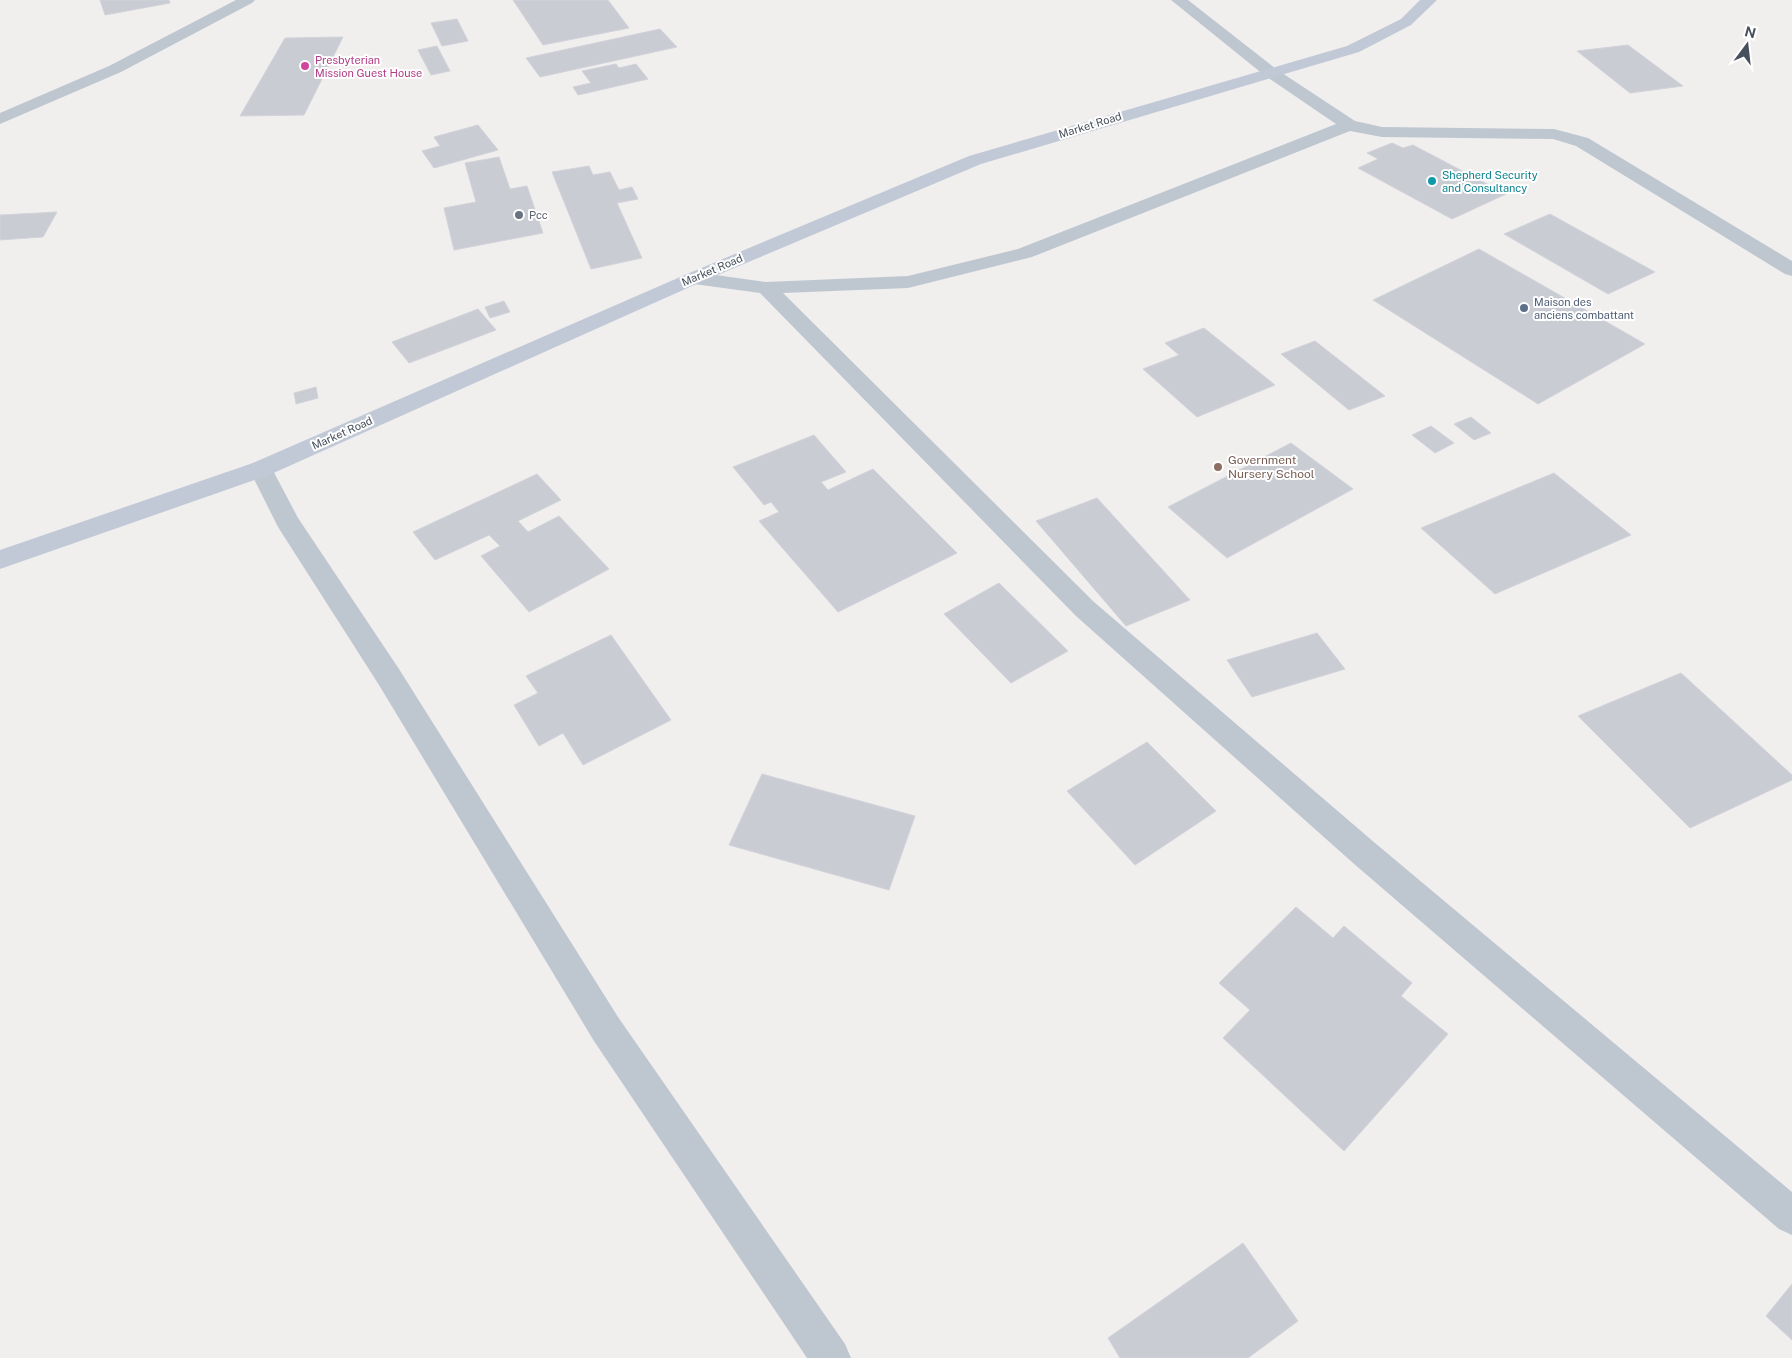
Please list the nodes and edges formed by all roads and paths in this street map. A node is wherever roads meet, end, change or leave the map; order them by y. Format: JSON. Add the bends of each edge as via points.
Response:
{"nodes":[{"id":1,"x":247,"y":0,"type":"edge"},
{"id":2,"x":1179,"y":0,"type":"edge"},
{"id":3,"x":1429,"y":0,"type":"edge"},
{"id":4,"x":1270,"y":72,"type":"junction"},
{"id":5,"x":0,"y":119,"type":"edge"},
{"id":6,"x":1349,"y":125,"type":"junction"},
{"id":7,"x":1792,"y":270,"type":"edge"},
{"id":8,"x":694,"y":278,"type":"junction"},
{"id":9,"x":766,"y":288,"type":"junction"},
{"id":10,"x":261,"y":469,"type":"junction"},
{"id":11,"x":0,"y":560,"type":"edge"},
{"id":12,"x":1792,"y":1216,"type":"edge"},
{"id":13,"x":831,"y":1358,"type":"edge"}],
"edges":[{"from":1,"to":5,"type":"street","via":[[114,69]]},
{"from":2,"to":4,"type":"street"},
{"from":3,"to":4,"type":"main road","name":"Market Road","via":[[1406,22],[1353,50]]},
{"from":4,"to":6,"type":"street"},
{"from":4,"to":8,"type":"main road","name":"Market Road","via":[[975,160]]},
{"from":6,"to":7,"type":"street","via":[[1382,132],[1554,134],[1582,142]]},
{"from":6,"to":9,"type":"street","via":[[1025,253],[908,282]]},
{"from":8,"to":9,"type":"street"},
{"from":8,"to":10,"type":"main road","name":"Market Road"},
{"from":9,"to":12,"type":"street","via":[[1085,609],[1364,853]]},
{"from":10,"to":11,"type":"main road","name":"Market Road"},
{"from":10,"to":13,"type":"street","via":[[287,520],[389,677],[606,1029]]}]}
